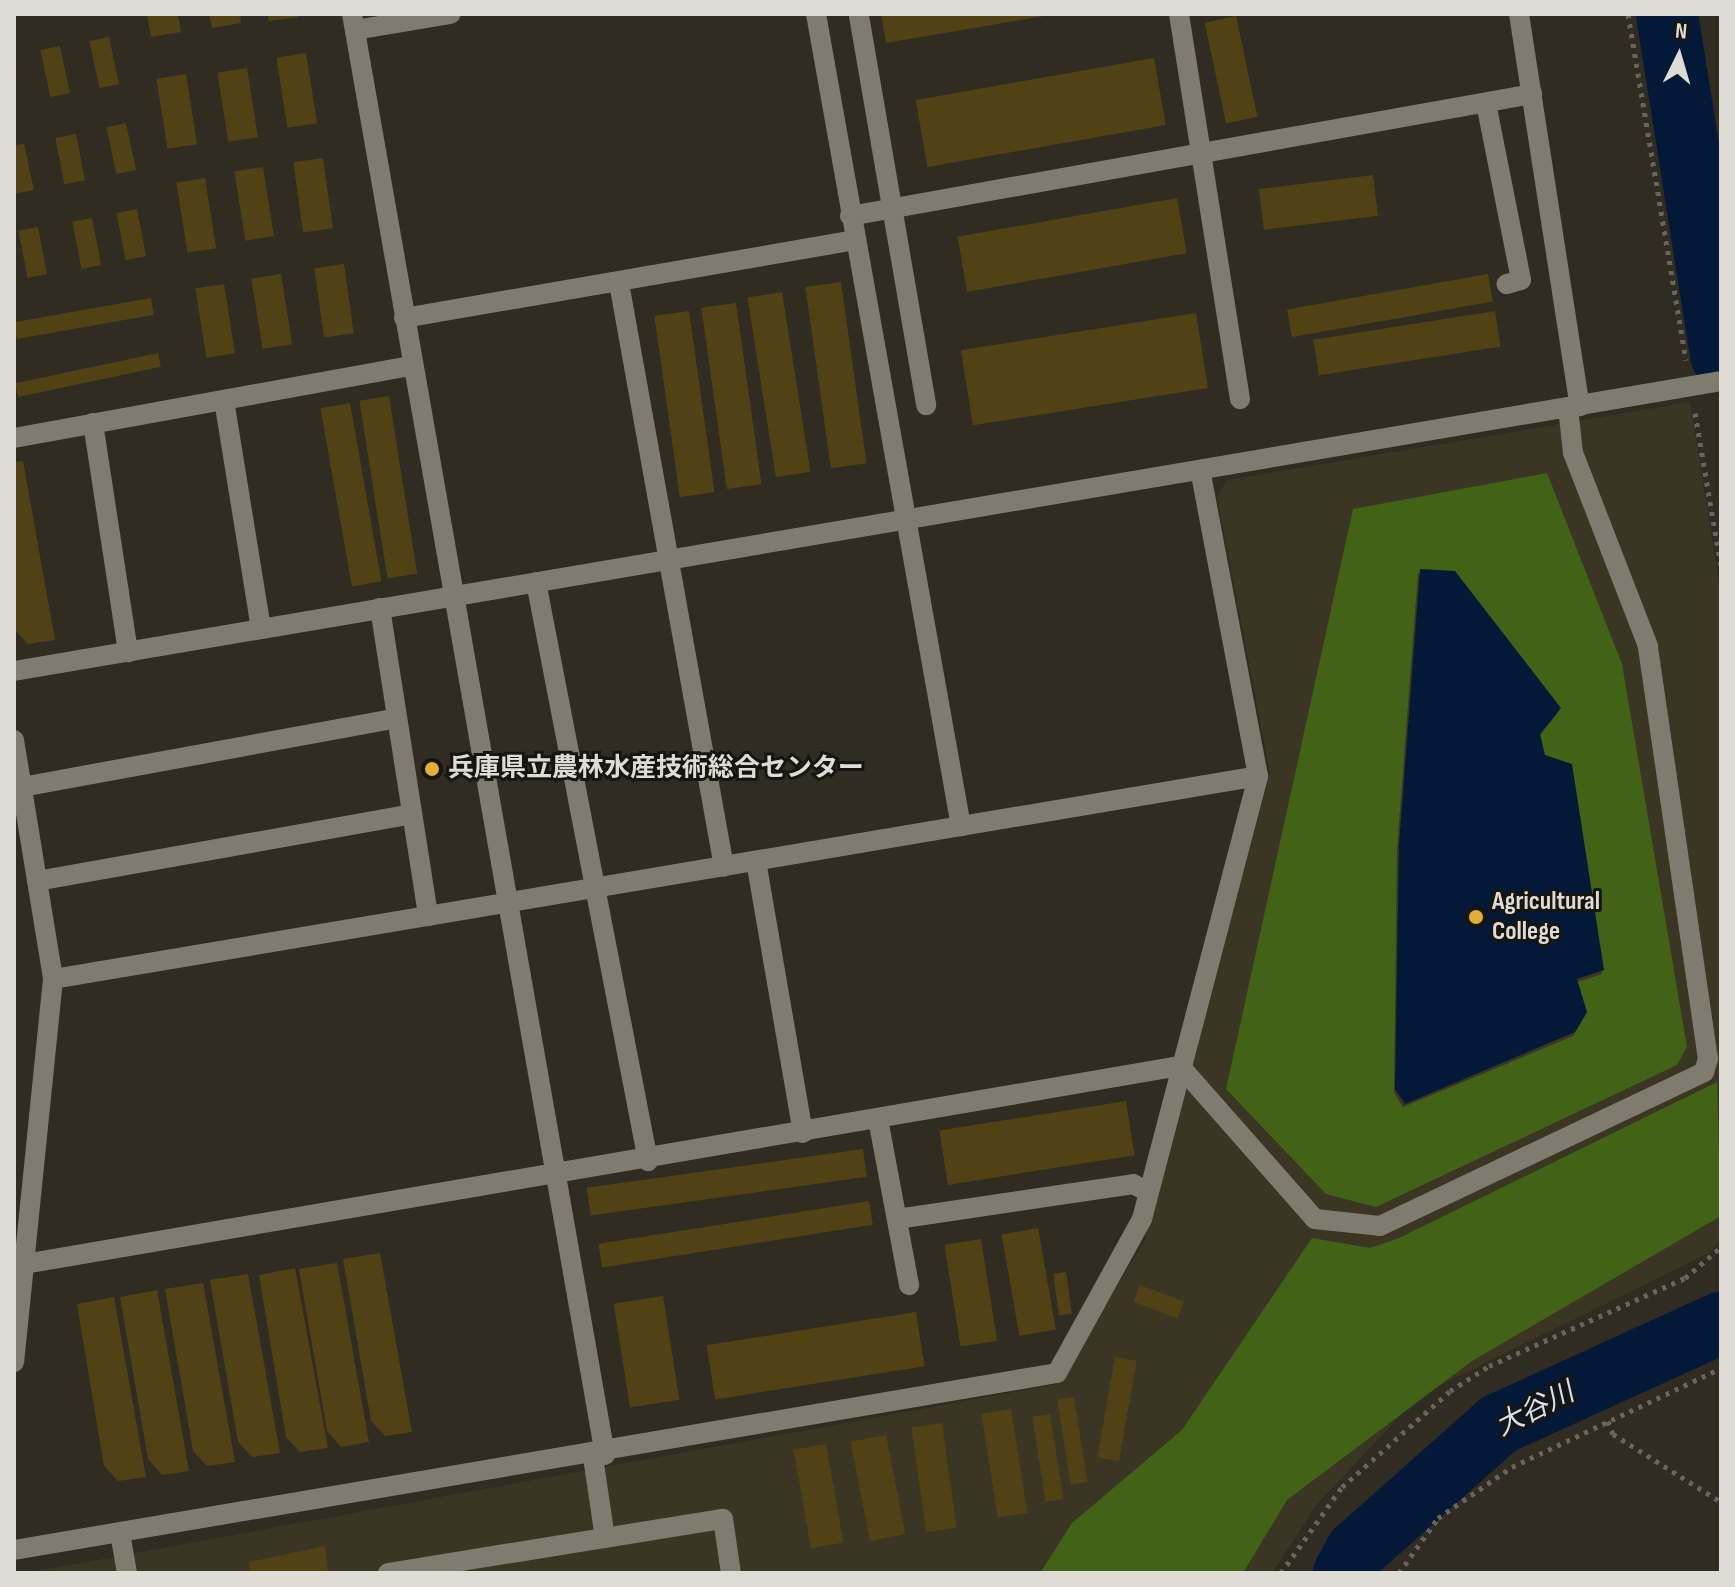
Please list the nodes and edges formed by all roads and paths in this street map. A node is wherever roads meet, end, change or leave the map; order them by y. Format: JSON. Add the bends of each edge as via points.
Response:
{"nodes":[{"id":1,"x":451,"y":14,"type":"edge"},
{"id":2,"x":816,"y":14,"type":"edge"},
{"id":3,"x":1179,"y":14,"type":"edge"},
{"id":4,"x":1519,"y":14,"type":"edge"},
{"id":5,"x":1628,"y":14,"type":"edge"},
{"id":6,"x":859,"y":16,"type":"dead end"},
{"id":7,"x":353,"y":22,"type":"edge"},
{"id":8,"x":1532,"y":94,"type":"junction"},
{"id":9,"x":1486,"y":103,"type":"junction"},
{"id":10,"x":1203,"y":155,"type":"junction"},
{"id":11,"x":893,"y":208,"type":"junction"},
{"id":12,"x":850,"y":216,"type":"junction"},
{"id":13,"x":854,"y":240,"type":"junction"},
{"id":14,"x":619,"y":283,"type":"junction"},
{"id":15,"x":1507,"y":284,"type":"dead end"},
{"id":16,"x":404,"y":318,"type":"junction"},
{"id":17,"x":412,"y":366,"type":"junction"},
{"id":18,"x":1689,"y":377,"type":"dead end"},
{"id":19,"x":1721,"y":381,"type":"edge"},
{"id":20,"x":1240,"y":399,"type":"dead end"},
{"id":21,"x":224,"y":400,"type":"junction"},
{"id":22,"x":926,"y":405,"type":"dead end"},
{"id":23,"x":1574,"y":407,"type":"junction"},
{"id":24,"x":1694,"y":408,"type":"dead end"},
{"id":25,"x":93,"y":423,"type":"junction"},
{"id":26,"x":14,"y":438,"type":"edge"},
{"id":27,"x":1201,"y":473,"type":"junction"},
{"id":28,"x":905,"y":522,"type":"junction"},
{"id":29,"x":670,"y":560,"type":"junction"},
{"id":30,"x":1721,"y":566,"type":"edge"},
{"id":31,"x":536,"y":582,"type":"junction"},
{"id":32,"x":451,"y":596,"type":"junction"},
{"id":33,"x":380,"y":608,"type":"junction"},
{"id":34,"x":261,"y":628,"type":"junction"},
{"id":35,"x":128,"y":652,"type":"junction"},
{"id":36,"x":14,"y":671,"type":"edge"},
{"id":37,"x":397,"y":718,"type":"junction"},
{"id":38,"x":14,"y":740,"type":"edge"},
{"id":39,"x":1258,"y":776,"type":"junction"},
{"id":40,"x":22,"y":787,"type":"junction"},
{"id":41,"x":412,"y":814,"type":"junction"},
{"id":42,"x":961,"y":826,"type":"junction"},
{"id":43,"x":756,"y":861,"type":"junction"},
{"id":44,"x":724,"y":867,"type":"junction"},
{"id":45,"x":37,"y":881,"type":"junction"},
{"id":46,"x":594,"y":889,"type":"junction"},
{"id":47,"x":506,"y":903,"type":"junction"},
{"id":48,"x":428,"y":916,"type":"junction"},
{"id":49,"x":53,"y":979,"type":"junction"},
{"id":50,"x":1180,"y":1066,"type":"junction"},
{"id":51,"x":878,"y":1119,"type":"junction"},
{"id":52,"x":803,"y":1133,"type":"junction"},
{"id":53,"x":648,"y":1161,"type":"junction"},
{"id":54,"x":555,"y":1177,"type":"junction"},
{"id":55,"x":1148,"y":1192,"type":"junction"},
{"id":56,"x":897,"y":1219,"type":"junction"},
{"id":57,"x":1721,"y":1247,"type":"edge"},
{"id":58,"x":24,"y":1264,"type":"junction"},
{"id":59,"x":909,"y":1285,"type":"dead end"},
{"id":60,"x":14,"y":1362,"type":"edge"},
{"id":61,"x":1721,"y":1368,"type":"edge"},
{"id":62,"x":1608,"y":1421,"type":"junction"},
{"id":63,"x":599,"y":1456,"type":"junction"},
{"id":64,"x":1721,"y":1502,"type":"edge"},
{"id":65,"x":120,"y":1533,"type":"junction"},
{"id":66,"x":605,"y":1538,"type":"junction"},
{"id":67,"x":14,"y":1550,"type":"edge"},
{"id":68,"x":498,"y":1564,"type":"edge"},
{"id":69,"x":127,"y":1573,"type":"edge"},
{"id":70,"x":388,"y":1573,"type":"edge"},
{"id":71,"x":731,"y":1573,"type":"edge"},
{"id":72,"x":1281,"y":1573,"type":"edge"},
{"id":73,"x":1399,"y":1573,"type":"edge"}],
"edges":[{"from":1,"to":7,"type":"lane"},
{"from":2,"to":12,"type":"lane"},
{"from":3,"to":10,"type":"lane"},
{"from":4,"to":8,"type":"lane"},
{"from":5,"to":18,"type":"path"},
{"from":6,"to":11,"type":"lane"},
{"from":7,"to":16,"type":"lane"},
{"from":8,"to":9,"type":"lane"},
{"from":8,"to":23,"type":"lane"},
{"from":9,"to":10,"type":"lane"},
{"from":9,"to":15,"type":"lane","via":[[1521,280]]},
{"from":10,"to":11,"type":"lane"},
{"from":10,"to":20,"type":"lane"},
{"from":11,"to":12,"type":"lane"},
{"from":11,"to":22,"type":"lane"},
{"from":12,"to":13,"type":"lane"},
{"from":13,"to":14,"type":"lane"},
{"from":13,"to":28,"type":"lane"},
{"from":14,"to":16,"type":"lane"},
{"from":14,"to":29,"type":"lane"},
{"from":16,"to":17,"type":"lane"},
{"from":17,"to":21,"type":"lane"},
{"from":17,"to":32,"type":"lane"},
{"from":19,"to":23,"type":"lane"},
{"from":21,"to":25,"type":"lane"},
{"from":21,"to":34,"type":"lane"},
{"from":23,"to":27,"type":"lane"},
{"from":23,"to":50,"type":"lane","via":[[1573,453],[1648,646],[1708,1059],[1704,1072],[1380,1226],[1315,1219]]},
{"from":24,"to":30,"type":"path"},
{"from":25,"to":26,"type":"lane"},
{"from":25,"to":35,"type":"lane"},
{"from":27,"to":28,"type":"lane"},
{"from":27,"to":39,"type":"lane"},
{"from":28,"to":29,"type":"lane"},
{"from":28,"to":42,"type":"lane"},
{"from":29,"to":31,"type":"lane"},
{"from":29,"to":44,"type":"lane"},
{"from":31,"to":32,"type":"lane"},
{"from":31,"to":46,"type":"lane"},
{"from":32,"to":33,"type":"lane"},
{"from":32,"to":47,"type":"lane"},
{"from":33,"to":34,"type":"lane"},
{"from":33,"to":37,"type":"lane"},
{"from":34,"to":35,"type":"lane"},
{"from":35,"to":36,"type":"lane"},
{"from":37,"to":40,"type":"lane"},
{"from":37,"to":41,"type":"lane"},
{"from":38,"to":40,"type":"lane"},
{"from":39,"to":42,"type":"lane"},
{"from":39,"to":50,"type":"lane"},
{"from":40,"to":45,"type":"lane"},
{"from":41,"to":45,"type":"lane"},
{"from":41,"to":48,"type":"lane"},
{"from":42,"to":43,"type":"lane"},
{"from":43,"to":44,"type":"lane"},
{"from":43,"to":52,"type":"lane"},
{"from":44,"to":46,"type":"lane"},
{"from":45,"to":49,"type":"lane"},
{"from":46,"to":47,"type":"lane"},
{"from":46,"to":53,"type":"lane"},
{"from":47,"to":48,"type":"lane"},
{"from":47,"to":54,"type":"lane"},
{"from":48,"to":49,"type":"lane"},
{"from":49,"to":58,"type":"lane"},
{"from":50,"to":51,"type":"lane"},
{"from":50,"to":55,"type":"lane"},
{"from":51,"to":52,"type":"lane"},
{"from":51,"to":56,"type":"lane"},
{"from":52,"to":53,"type":"lane"},
{"from":53,"to":54,"type":"lane"},
{"from":54,"to":58,"type":"lane"},
{"from":54,"to":63,"type":"lane"},
{"from":55,"to":56,"type":"lane","via":[[1133,1184]]},
{"from":55,"to":63,"type":"lane","via":[[1142,1219],[1057,1373]]},
{"from":56,"to":59,"type":"lane"},
{"from":57,"to":72,"type":"path","via":[[1685,1278],[1489,1366],[1450,1391],[1342,1487]]},
{"from":58,"to":60,"type":"lane"},
{"from":61,"to":62,"type":"path"},
{"from":62,"to":64,"type":"path","via":[[1613,1434]]},
{"from":62,"to":73,"type":"path","via":[[1512,1467],[1438,1518]]},
{"from":63,"to":65,"type":"lane"},
{"from":63,"to":66,"type":"lane"},
{"from":65,"to":67,"type":"lane"},
{"from":65,"to":69,"type":"lane"},
{"from":66,"to":68,"type":"lane"},
{"from":66,"to":71,"type":"lane","via":[[723,1519]]},
{"from":68,"to":70,"type":"lane"}]}
